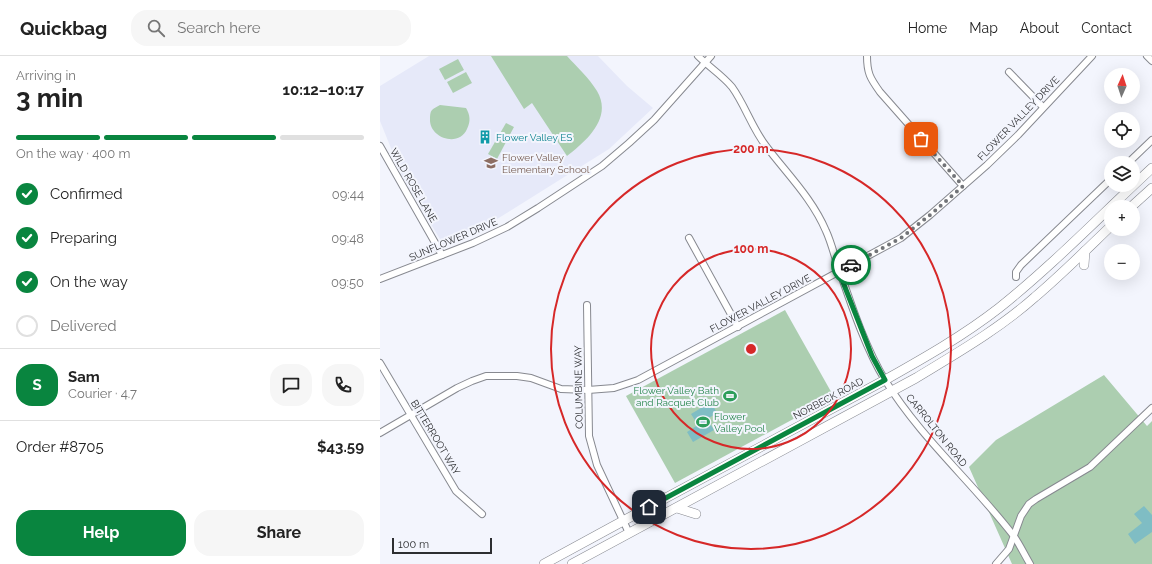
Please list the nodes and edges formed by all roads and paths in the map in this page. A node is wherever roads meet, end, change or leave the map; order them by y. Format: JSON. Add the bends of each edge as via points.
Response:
{"nodes":[{"id":1,"x":698,"y":56,"type":"edge"},
{"id":2,"x":711,"y":56,"type":"edge"},
{"id":3,"x":868,"y":56,"type":"edge"},
{"id":4,"x":1092,"y":56,"type":"edge"},
{"id":5,"x":1147,"y":56,"type":"edge"},
{"id":6,"x":1152,"y":61,"type":"edge"},
{"id":7,"x":705,"y":63,"type":"junction"},
{"id":8,"x":1009,"y":72,"type":"dead end"},
{"id":9,"x":1043,"y":107,"type":"junction"},
{"id":10,"x":1152,"y":140,"type":"edge"},
{"id":11,"x":380,"y":146,"type":"edge"},
{"id":12,"x":1135,"y":156,"type":"edge"},
{"id":13,"x":1152,"y":168,"type":"edge"},
{"id":14,"x":963,"y":186,"type":"junction"},
{"id":15,"x":1104,"y":186,"type":"edge"},
{"id":16,"x":1152,"y":188,"type":"edge"},
{"id":17,"x":1139,"y":200,"type":"edge"},
{"id":18,"x":1104,"y":233,"type":"edge"},
{"id":19,"x":689,"y":238,"type":"dead end"},
{"id":20,"x":1085,"y":251,"type":"junction"},
{"id":21,"x":442,"y":255,"type":"junction"},
{"id":22,"x":1084,"y":265,"type":"dead end"},
{"id":23,"x":839,"y":272,"type":"junction"},
{"id":24,"x":1016,"y":278,"type":"dead end"},
{"id":25,"x":380,"y":280,"type":"edge"},
{"id":26,"x":587,"y":305,"type":"dead end"},
{"id":27,"x":738,"y":327,"type":"junction"},
{"id":28,"x":380,"y":363,"type":"edge"},
{"id":29,"x":885,"y":380,"type":"junction"},
{"id":30,"x":588,"y":390,"type":"junction"},
{"id":31,"x":893,"y":391,"type":"junction"},
{"id":32,"x":1152,"y":408,"type":"edge"},
{"id":33,"x":411,"y":415,"type":"junction"},
{"id":34,"x":380,"y":434,"type":"edge"},
{"id":35,"x":677,"y":508,"type":"junction"},
{"id":36,"x":482,"y":514,"type":"dead end"},
{"id":37,"x":696,"y":514,"type":"dead end"},
{"id":38,"x":622,"y":521,"type":"junction"},
{"id":39,"x":629,"y":533,"type":"junction"},
{"id":40,"x":1014,"y":536,"type":"junction"},
{"id":41,"x":544,"y":564,"type":"edge"},
{"id":42,"x":572,"y":564,"type":"edge"},
{"id":43,"x":996,"y":564,"type":"edge"},
{"id":44,"x":1030,"y":564,"type":"edge"}],
"edges":[{"from":1,"to":7,"type":"street","name":"CARROLTON ROAD"},
{"from":2,"to":7,"type":"street","name":"SUNFLOWER DRIVE"},
{"from":3,"to":14,"type":"street","via":[[869,77]]},
{"from":4,"to":9,"type":"street","name":"FLOWER VALLEY DRIVE"},
{"from":5,"to":6,"type":"street"},
{"from":7,"to":21,"type":"street","name":"SUNFLOWER DRIVE","via":[[654,120],[602,166],[507,227]]},
{"from":7,"to":23,"type":"street","name":"CARROLTON ROAD","via":[[731,86],[763,142],[802,189],[818,213],[827,232]]},
{"from":8,"to":9,"type":"street"},
{"from":9,"to":14,"type":"street","name":"FLOWER VALLEY DRIVE","via":[[988,165]]},
{"from":10,"to":12,"type":"street"},
{"from":11,"to":21,"type":"street","name":"WILD ROSE LANE"},
{"from":13,"to":29,"type":"main road","name":"NORBECK ROAD","via":[[1046,268],[999,308],[955,339]]},
{"from":14,"to":23,"type":"street","name":"FLOWER VALLEY DRIVE","via":[[901,238]]},
{"from":15,"to":24,"type":"street","via":[[1021,265],[1016,272]]},
{"from":16,"to":17,"type":"main road"},
{"from":18,"to":20,"type":"main road"},
{"from":19,"to":27,"type":"street"},
{"from":20,"to":22,"type":"main road"},
{"from":20,"to":31,"type":"main road","via":[[1034,298],[987,334]]},
{"from":21,"to":25,"type":"street","name":"SUNFLOWER DRIVE"},
{"from":23,"to":27,"type":"street","name":"FLOWER VALLEY DRIVE"},
{"from":23,"to":29,"type":"street","name":"CARROLTON ROAD","via":[[872,356]]},
{"from":26,"to":30,"type":"street","name":"COLUMBINE WAY"},
{"from":27,"to":30,"type":"street","name":"FLOWER VALLEY DRIVE","via":[[638,380],[614,388]]},
{"from":28,"to":33,"type":"street","name":"BITTERROOT WAY"},
{"from":29,"to":31,"type":"street","name":"CARROLTON ROAD"},
{"from":29,"to":38,"type":"main road","name":"NORBECK ROAD"},
{"from":30,"to":33,"type":"street","name":"FLOWER VALLEY DRIVE","via":[[562,389],[531,378],[486,376],[457,388]]},
{"from":30,"to":38,"type":"street","name":"COLUMBINE WAY","via":[[589,436],[597,466]]},
{"from":31,"to":35,"type":"main road"},
{"from":31,"to":40,"type":"street","name":"CARROLTON ROAD","via":[[908,413]]},
{"from":32,"to":40,"type":"street","via":[[1090,467],[1029,504],[1020,516]]},
{"from":33,"to":34,"type":"street","name":"FLOWER VALLEY DRIVE"},
{"from":33,"to":36,"type":"street","name":"BITTERROOT WAY","via":[[456,491]]},
{"from":35,"to":37,"type":"main road"},
{"from":35,"to":39,"type":"main road"},
{"from":38,"to":39,"type":"street","name":"COLUMBINE WAY"},
{"from":38,"to":41,"type":"main road","name":"NORBECK ROAD"},
{"from":39,"to":42,"type":"main road"},
{"from":40,"to":43,"type":"street","via":[[1009,549]]},
{"from":40,"to":44,"type":"street","name":"CARROLTON ROAD"}]}
